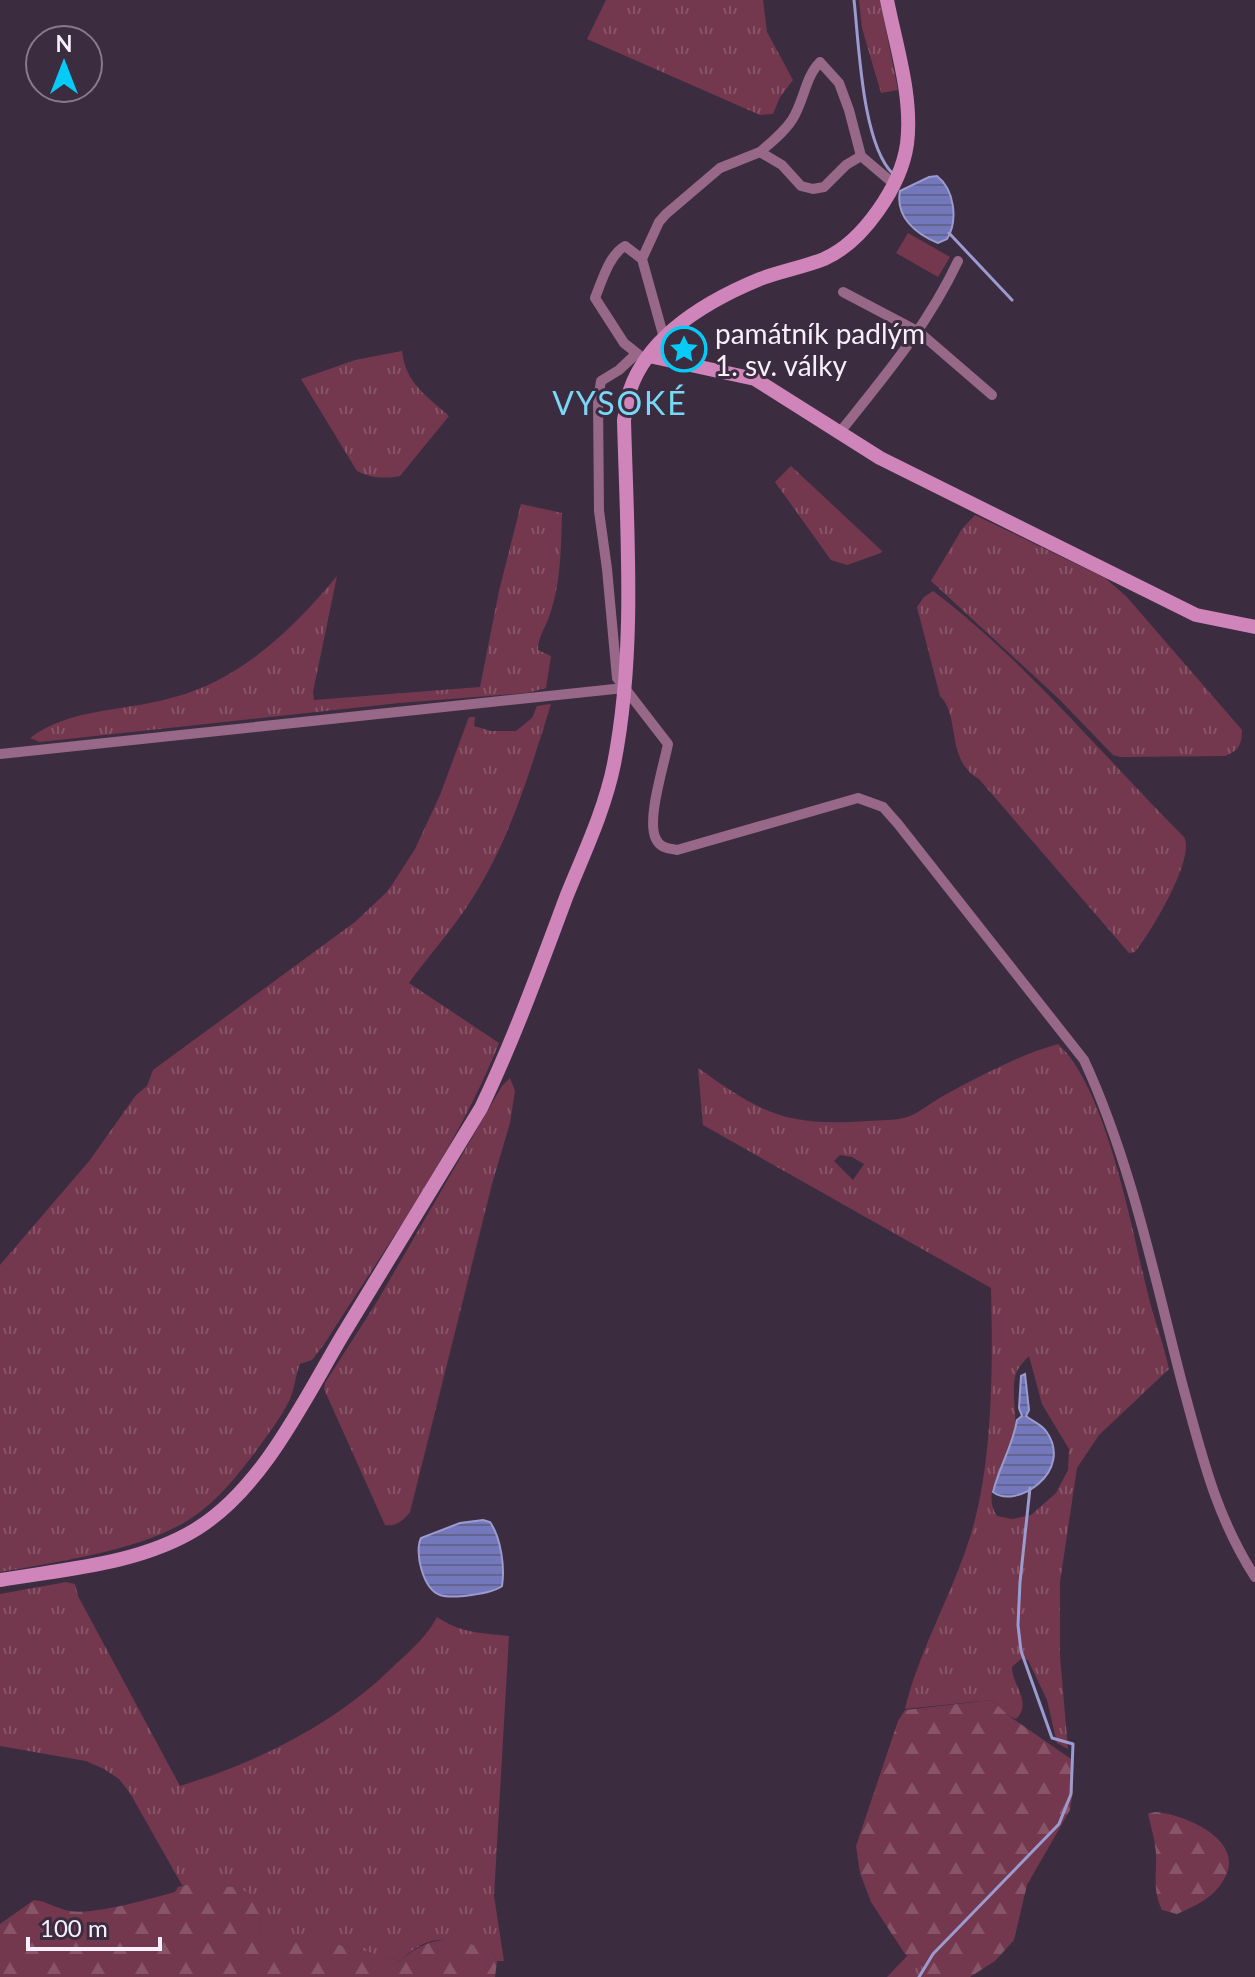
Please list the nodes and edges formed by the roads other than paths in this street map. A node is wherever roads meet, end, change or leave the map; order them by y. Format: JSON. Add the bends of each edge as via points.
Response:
{"nodes":[{"id":1,"x":887,"y":0,"type":"edge"},
{"id":2,"x":760,"y":152,"type":"junction"},
{"id":3,"x":861,"y":156,"type":"junction"},
{"id":4,"x":894,"y":184,"type":"junction"},
{"id":5,"x":642,"y":259,"type":"junction"},
{"id":6,"x":958,"y":261,"type":"dead end"},
{"id":7,"x":843,"y":292,"type":"dead end"},
{"id":8,"x":919,"y":332,"type":"junction"},
{"id":9,"x":664,"y":338,"type":"junction"},
{"id":10,"x":642,"y":355,"type":"junction"},
{"id":11,"x":992,"y":395,"type":"dead end"},
{"id":12,"x":840,"y":432,"type":"junction"},
{"id":13,"x":1255,"y":627,"type":"edge"},
{"id":14,"x":624,"y":688,"type":"junction"},
{"id":15,"x":0,"y":754,"type":"edge"},
{"id":16,"x":1255,"y":1577,"type":"edge"},
{"id":17,"x":0,"y":1580,"type":"edge"}],
"edges":[{"from":1,"to":4,"type":"main road","via":[[908,128]]},
{"from":2,"to":3,"type":"street","via":[[782,165],[801,186],[813,189],[824,187]]},
{"from":2,"to":3,"type":"street","via":[[793,119],[820,62],[839,83]]},
{"from":2,"to":5,"type":"street","via":[[720,168],[690,191],[659,222]]},
{"from":3,"to":4,"type":"street"},
{"from":4,"to":9,"type":"main road","via":[[866,226],[826,258],[711,300]]},
{"from":5,"to":9,"type":"street"},
{"from":5,"to":10,"type":"street","via":[[625,246],[619,250],[595,298],[624,343]]},
{"from":6,"to":8,"type":"street"},
{"from":7,"to":8,"type":"street"},
{"from":8,"to":11,"type":"street"},
{"from":8,"to":12,"type":"street"},
{"from":9,"to":10,"type":"main road"},
{"from":10,"to":12,"type":"main road","via":[[755,379]]},
{"from":10,"to":14,"type":"main road","via":[[624,420]]},
{"from":10,"to":14,"type":"street","via":[[601,381],[598,399],[599,511],[617,678]]},
{"from":12,"to":13,"type":"main road","via":[[880,458],[1196,615]]},
{"from":14,"to":15,"type":"street"},
{"from":14,"to":16,"type":"street","via":[[668,744],[653,820],[655,838],[663,848],[677,850],[858,798],[883,807],[1084,1060],[1121,1158],[1211,1488]]},
{"from":14,"to":17,"type":"main road","via":[[613,768],[598,816],[505,1057],[481,1108],[281,1438],[230,1503],[199,1528],[144,1552]]}]}
